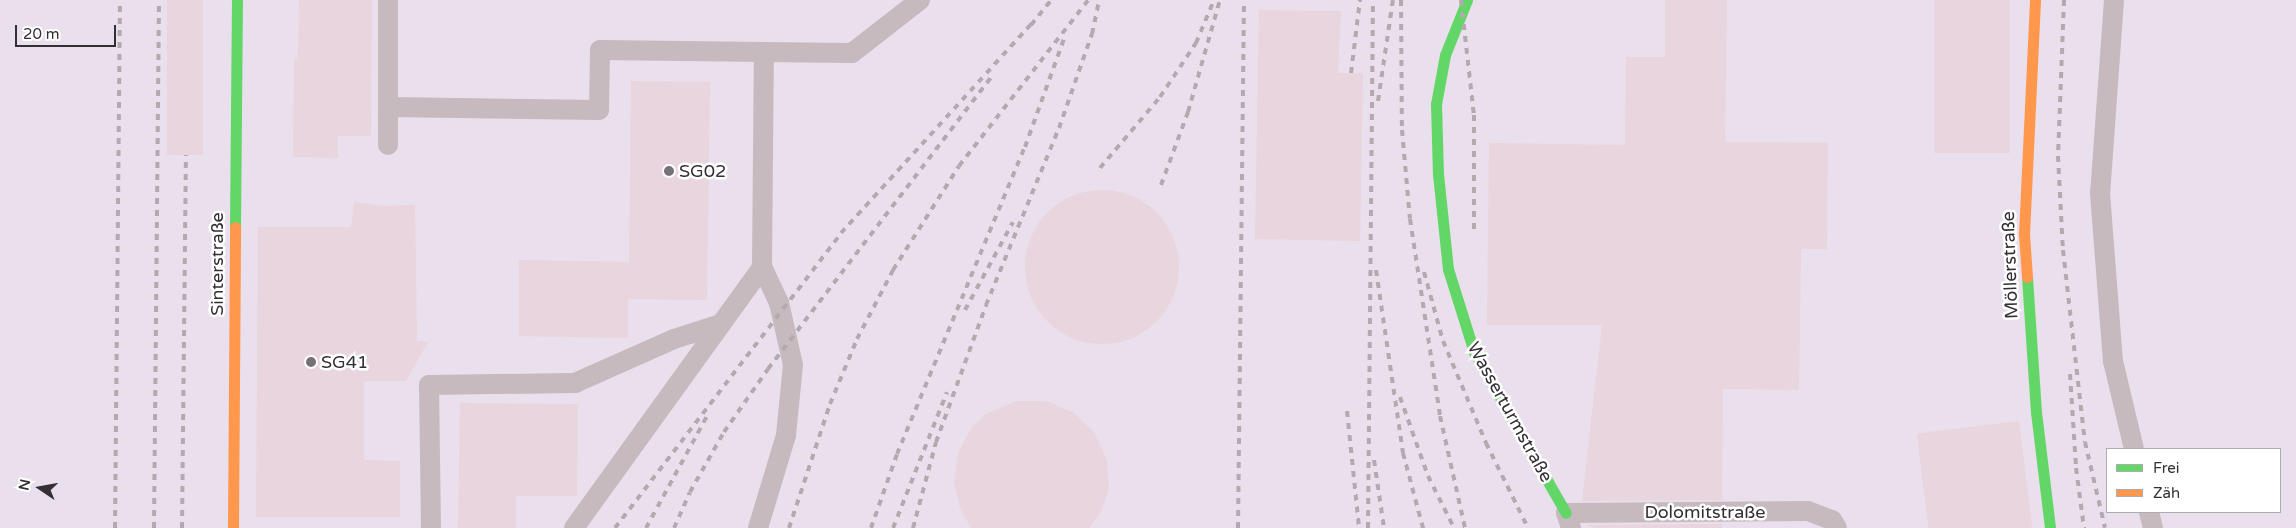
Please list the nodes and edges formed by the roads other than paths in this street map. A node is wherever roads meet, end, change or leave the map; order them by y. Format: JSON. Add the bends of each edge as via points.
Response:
{"nodes":[{"id":1,"x":237,"y":0,"type":"edge"},
{"id":2,"x":388,"y":0,"type":"edge"},
{"id":3,"x":920,"y":0,"type":"edge"},
{"id":4,"x":1467,"y":0,"type":"edge"},
{"id":5,"x":2035,"y":0,"type":"edge"},
{"id":6,"x":2114,"y":0,"type":"edge"},
{"id":7,"x":764,"y":52,"type":"junction"},
{"id":8,"x":388,"y":108,"type":"junction"},
{"id":9,"x":388,"y":145,"type":"dead end"},
{"id":10,"x":762,"y":267,"type":"junction"},
{"id":11,"x":720,"y":324,"type":"junction"},
{"id":12,"x":2134,"y":448,"type":"edge"},
{"id":13,"x":2149,"y":513,"type":"edge"},
{"id":14,"x":1569,"y":520,"type":"edge"},
{"id":15,"x":233,"y":528,"type":"edge"},
{"id":16,"x":431,"y":528,"type":"edge"},
{"id":17,"x":574,"y":528,"type":"edge"},
{"id":18,"x":758,"y":528,"type":"edge"},
{"id":19,"x":1837,"y":528,"type":"edge"},
{"id":20,"x":2050,"y":528,"type":"edge"},
{"id":21,"x":2153,"y":528,"type":"edge"}],
"edges":[{"from":1,"to":15,"type":"street","name":"Sinterstraße"},
{"from":2,"to":8,"type":"lane"},
{"from":3,"to":7,"type":"lane","via":[[852,54]]},
{"from":4,"to":14,"type":"street","name":"Wasserturmstraße","via":[[1445,55],[1436,104],[1438,174],[1448,269],[1474,352]]},
{"from":5,"to":20,"type":"street","name":"Möllerstraße","via":[[2024,234],[2036,412]]},
{"from":6,"to":12,"type":"lane","via":[[2100,193],[2113,361]]},
{"from":7,"to":8,"type":"lane","via":[[600,50],[599,110]]},
{"from":7,"to":10,"type":"lane"},
{"from":8,"to":9,"type":"lane"},
{"from":10,"to":11,"type":"lane"},
{"from":10,"to":18,"type":"lane","via":[[779,303],[793,365],[786,435]]},
{"from":11,"to":16,"type":"lane","via":[[674,340],[575,383],[429,385]]},
{"from":11,"to":17,"type":"lane"},
{"from":13,"to":21,"type":"lane"},
{"from":14,"to":19,"type":"lane","name":"Dolomitstraße","via":[[1808,512],[1832,520]]}]}
